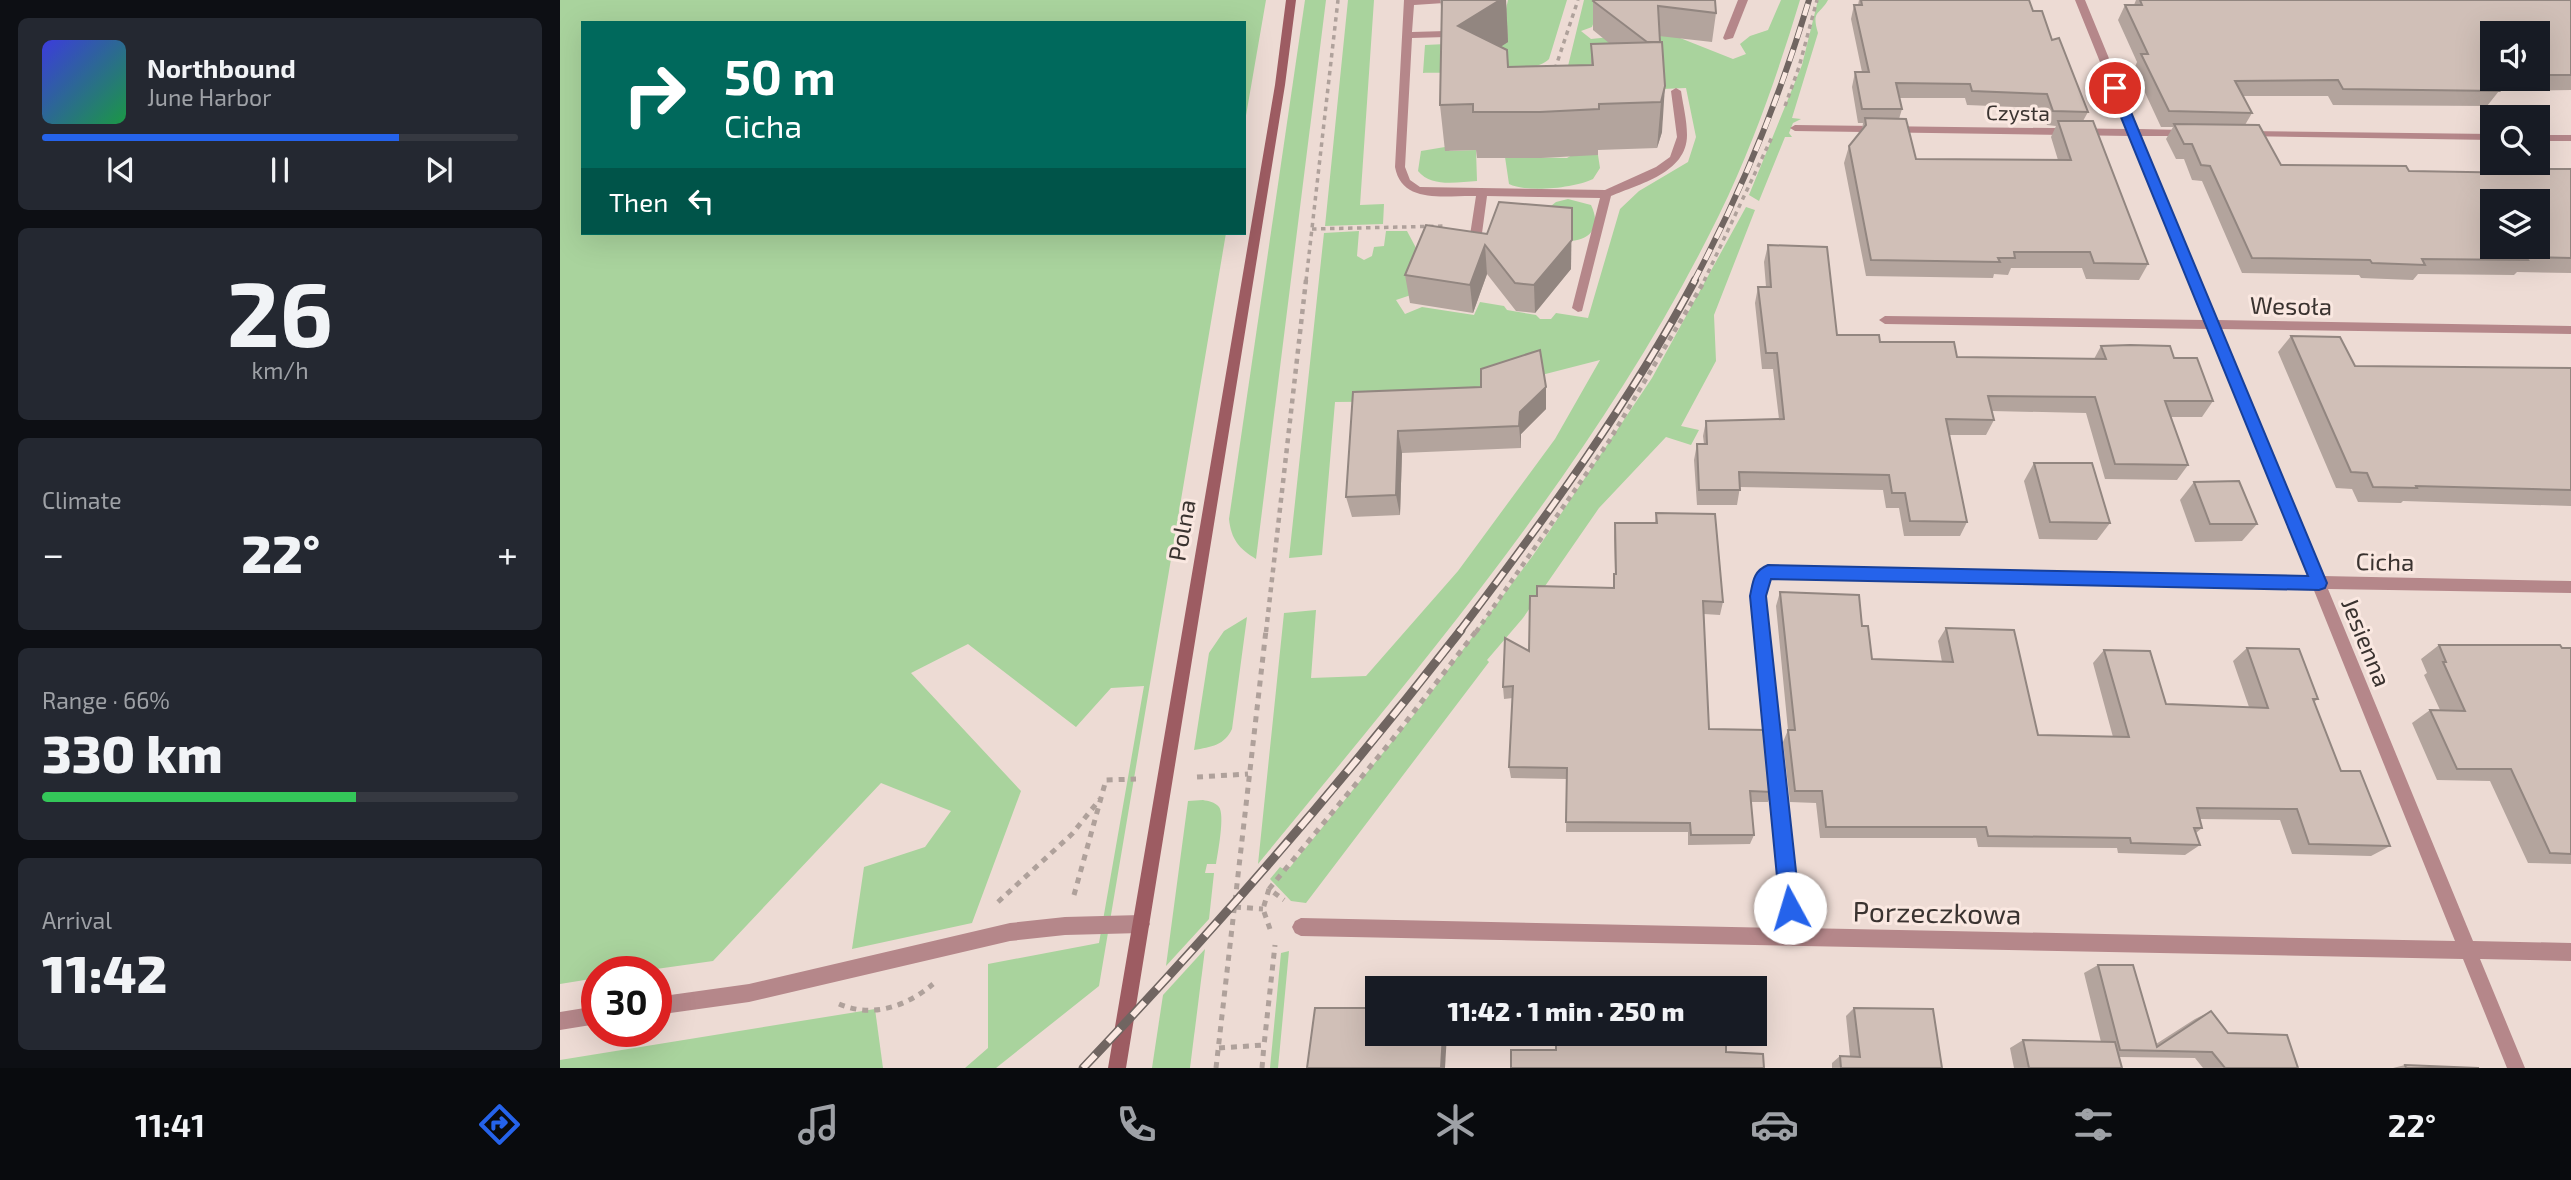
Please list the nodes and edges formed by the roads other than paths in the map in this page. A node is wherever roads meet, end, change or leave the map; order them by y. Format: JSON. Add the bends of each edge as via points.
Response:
{"nodes":[{"id":1,"x":1291,"y":0,"type":"edge"},
{"id":2,"x":1444,"y":0,"type":"edge"},
{"id":3,"x":1743,"y":0,"type":"edge"},
{"id":4,"x":2080,"y":0,"type":"edge"},
{"id":5,"x":1409,"y":1,"type":"edge"},
{"id":6,"x":1446,"y":34,"type":"edge"},
{"id":7,"x":1406,"y":35,"type":"junction"},
{"id":8,"x":1728,"y":38,"type":"dead end"},
{"id":9,"x":1676,"y":92,"type":"dead end"},
{"id":10,"x":1796,"y":128,"type":"dead end"},
{"id":11,"x":2133,"y":133,"type":"junction"},
{"id":12,"x":2202,"y":134,"type":"edge"},
{"id":13,"x":2230,"y":134,"type":"edge"},
{"id":14,"x":2480,"y":137,"type":"edge"},
{"id":15,"x":2550,"y":138,"type":"edge"},
{"id":16,"x":2571,"y":138,"type":"edge"},
{"id":17,"x":1482,"y":192,"type":"junction"},
{"id":18,"x":1606,"y":194,"type":"junction"},
{"id":19,"x":1474,"y":248,"type":"edge"},
{"id":20,"x":1578,"y":308,"type":"dead end"},
{"id":21,"x":1885,"y":320,"type":"dead end"},
{"id":22,"x":2210,"y":325,"type":"junction"},
{"id":23,"x":2571,"y":330,"type":"edge"},
{"id":24,"x":2319,"y":583,"type":"junction"},
{"id":25,"x":2571,"y":587,"type":"edge"},
{"id":26,"x":1141,"y":924,"type":"junction"},
{"id":27,"x":1301,"y":927,"type":"road end"},
{"id":28,"x":1793,"y":936,"type":"junction"},
{"id":29,"x":2468,"y":950,"type":"junction"},
{"id":30,"x":2571,"y":952,"type":"edge"},
{"id":31,"x":672,"y":1004,"type":"edge"},
{"id":32,"x":581,"y":1018,"type":"edge"},
{"id":33,"x":560,"y":1021,"type":"edge"},
{"id":34,"x":1117,"y":1068,"type":"edge"},
{"id":35,"x":2516,"y":1068,"type":"edge"}],
"edges":[{"from":1,"to":26,"type":"street","name":"Polna"},
{"from":2,"to":5,"type":"street"},
{"from":3,"to":8,"type":"street"},
{"from":4,"to":11,"type":"street","name":"Jesienna"},
{"from":5,"to":7,"type":"street"},
{"from":6,"to":7,"type":"street"},
{"from":7,"to":17,"type":"street","via":[[1402,176],[1410,188],[1419,191]]},
{"from":9,"to":18,"type":"street","via":[[1682,137],[1675,159]]},
{"from":10,"to":11,"type":"street","name":"Czysta"},
{"from":11,"to":12,"type":"street","name":"Czysta"},
{"from":11,"to":22,"type":"street","name":"Jesienna"},
{"from":13,"to":14,"type":"street"},
{"from":15,"to":16,"type":"street"},
{"from":17,"to":18,"type":"street"},
{"from":17,"to":19,"type":"street"},
{"from":18,"to":20,"type":"street"},
{"from":21,"to":22,"type":"street","name":"Wesoła"},
{"from":22,"to":23,"type":"street","name":"Wesoła"},
{"from":22,"to":24,"type":"street","name":"Jesienna"},
{"from":24,"to":25,"type":"street","name":"Cicha"},
{"from":24,"to":28,"type":"street","name":"Cicha","via":[[1768,572],[1762,576],[1758,596]]},
{"from":24,"to":29,"type":"street","name":"Jesienna"},
{"from":26,"to":31,"type":"street","via":[[1010,932],[749,993]]},
{"from":26,"to":34,"type":"street","name":"Polna"},
{"from":27,"to":28,"type":"street","name":"Porzeczkowa"},
{"from":28,"to":29,"type":"street","name":"Porzeczkowa"},
{"from":29,"to":30,"type":"street","name":"Porzeczkowa"},
{"from":29,"to":35,"type":"street","name":"Jesienna"},
{"from":32,"to":33,"type":"street"}]}
